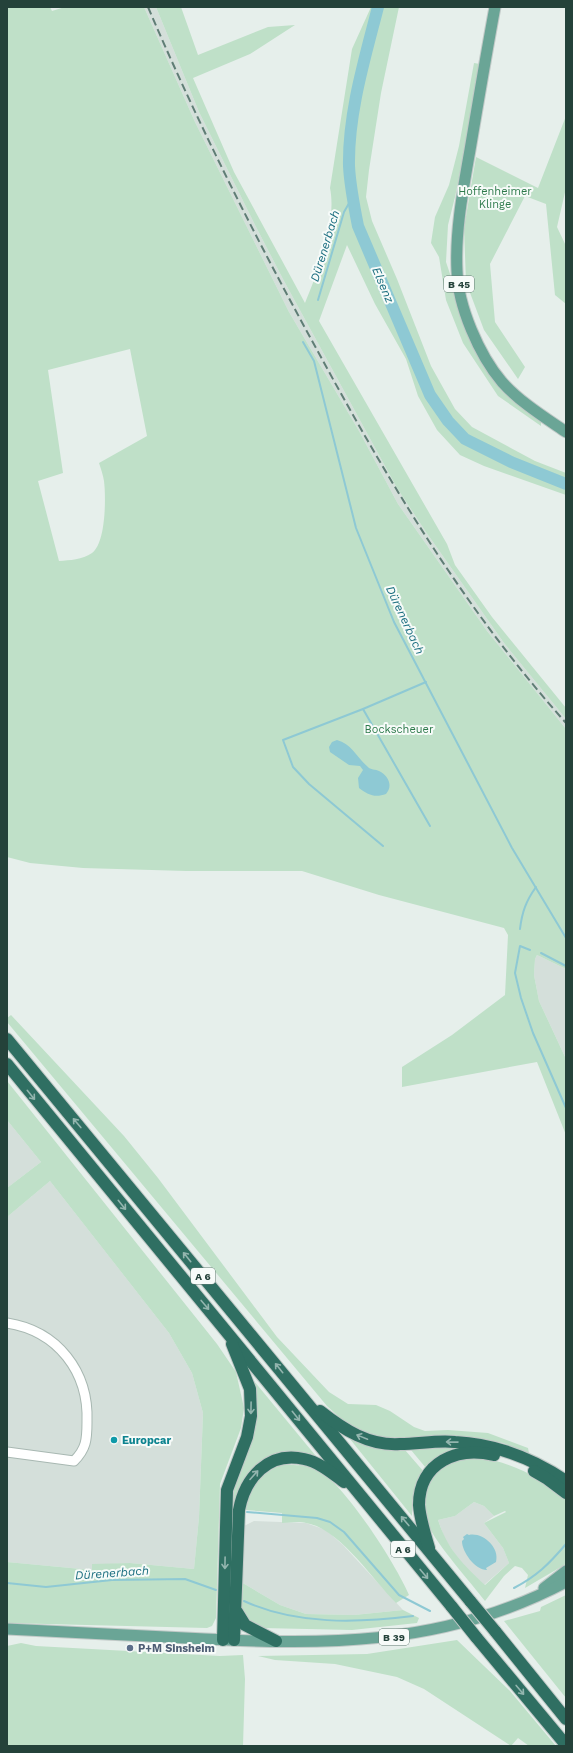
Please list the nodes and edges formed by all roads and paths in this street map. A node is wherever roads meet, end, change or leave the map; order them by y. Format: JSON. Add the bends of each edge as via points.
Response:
{"nodes":[{"id":1,"x":494,"y":7,"type":"edge"},
{"id":2,"x":566,"y":432,"type":"edge"},
{"id":3,"x":7,"y":1039,"type":"edge"},
{"id":4,"x":7,"y":1064,"type":"edge"},
{"id":5,"x":7,"y":1323,"type":"edge"},
{"id":6,"x":226,"y":1332,"type":"junction"},
{"id":7,"x":304,"y":1398,"type":"junction"},
{"id":8,"x":7,"y":1452,"type":"edge"},
{"id":9,"x":566,"y":1481,"type":"edge"},
{"id":10,"x":355,"y":1489,"type":"junction"},
{"id":11,"x":566,"y":1493,"type":"edge"},
{"id":12,"x":429,"y":1551,"type":"junction"},
{"id":13,"x":566,"y":1571,"type":"edge"},
{"id":14,"x":566,"y":1582,"type":"edge"},
{"id":15,"x":566,"y":1588,"type":"edge"},
{"id":16,"x":551,"y":1590,"type":"junction"},
{"id":17,"x":529,"y":1599,"type":"junction"},
{"id":18,"x":237,"y":1612,"type":"junction"},
{"id":19,"x":7,"y":1629,"type":"edge"},
{"id":20,"x":229,"y":1640,"type":"junction"},
{"id":21,"x":276,"y":1641,"type":"junction"},
{"id":22,"x":566,"y":1719,"type":"edge"},
{"id":23,"x":566,"y":1745,"type":"edge"}],
"edges":[{"from":1,"to":2,"type":"main road","number":"B 45","via":[[460,206],[457,272],[463,304],[473,333],[488,363],[502,382],[531,408]]},
{"from":7,"to":3,"type":"highway","number":"A 6","one_way":true},
{"from":4,"to":6,"type":"highway","number":"A 6","one_way":true},
{"from":5,"to":8,"type":"street","via":[[24,1326],[48,1339],[66,1355],[84,1386],[88,1407],[87,1437],[82,1452],[74,1461]]},
{"from":6,"to":10,"type":"highway","number":"A 6","one_way":true},
{"from":6,"to":20,"type":"highway","one_way":true,"via":[[245,1375],[251,1400],[250,1426],[229,1480],[226,1510]]},
{"from":9,"to":7,"type":"highway","one_way":true,"via":[[533,1461],[494,1447],[453,1441],[379,1443],[351,1433]]},
{"from":12,"to":7,"type":"highway","number":"A 6","one_way":true},
{"from":18,"to":10,"type":"highway","one_way":true,"via":[[239,1510],[243,1491],[256,1473],[275,1461],[288,1458],[304,1459],[320,1465]]},
{"from":10,"to":23,"type":"highway","number":"A 6","one_way":true,"bridge":true},
{"from":11,"to":12,"type":"highway","via":[[529,1469],[486,1453],[459,1454],[446,1458],[429,1474],[420,1496]]},
{"from":12,"to":22,"type":"highway","number":"A 6","bridge":true},
{"from":13,"to":17,"type":"main road","number":"B 39"},
{"from":14,"to":16,"type":"main road","number":"B 39"},
{"from":15,"to":16,"type":"main road"},
{"from":16,"to":17,"type":"main road","number":"B 39"},
{"from":17,"to":21,"type":"main road","number":"B 39","via":[[452,1625],[407,1635],[337,1642]]},
{"from":18,"to":20,"type":"highway"},
{"from":18,"to":21,"type":"highway","via":[[245,1625]]},
{"from":19,"to":20,"type":"main road","number":"B 39"},
{"from":20,"to":21,"type":"main road","number":"B 39"}]}
